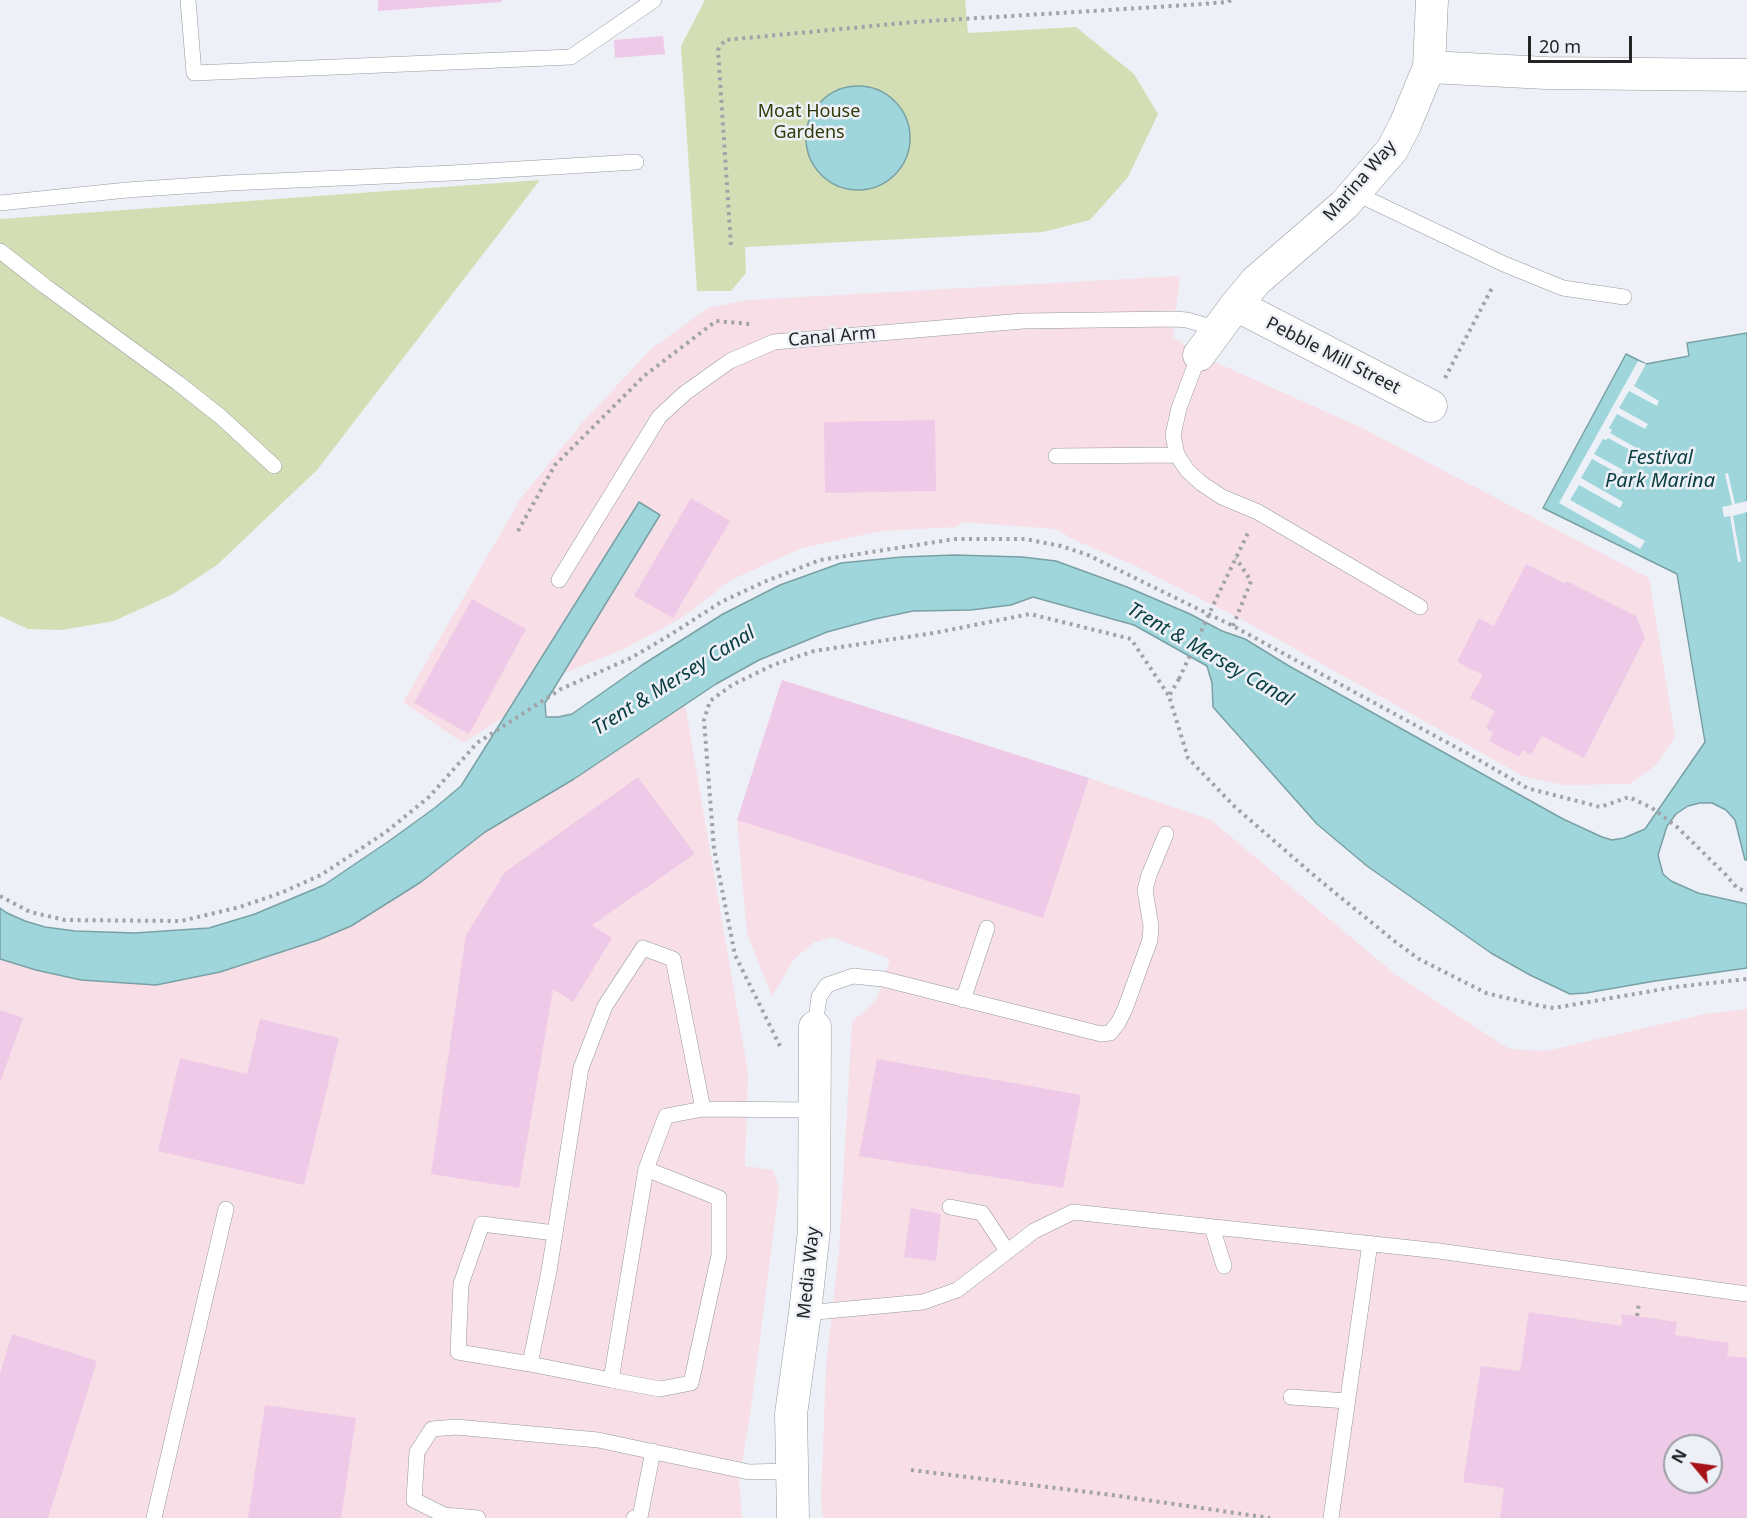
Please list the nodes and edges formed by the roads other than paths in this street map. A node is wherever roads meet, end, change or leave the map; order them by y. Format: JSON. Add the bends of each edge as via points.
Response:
{"nodes":[{"id":1,"x":188,"y":0,"type":"edge"},
{"id":2,"x":654,"y":0,"type":"edge"},
{"id":3,"x":1432,"y":0,"type":"edge"},
{"id":4,"x":1429,"y":67,"type":"junction"},
{"id":5,"x":1747,"y":75,"type":"edge"},
{"id":6,"x":636,"y":162,"type":"dead end"},
{"id":7,"x":1355,"y":193,"type":"junction"},
{"id":8,"x":0,"y":203,"type":"edge"},
{"id":9,"x":0,"y":251,"type":"edge"},
{"id":10,"x":1624,"y":297,"type":"dead end"},
{"id":11,"x":1227,"y":317,"type":"junction"},
{"id":12,"x":1199,"y":355,"type":"joint"},
{"id":13,"x":1431,"y":406,"type":"road end"},
{"id":14,"x":1177,"y":454,"type":"junction"},
{"id":15,"x":1056,"y":456,"type":"dead end"},
{"id":16,"x":274,"y":466,"type":"dead end"},
{"id":17,"x":559,"y":580,"type":"dead end"},
{"id":18,"x":1420,"y":607,"type":"dead end"},
{"id":19,"x":1166,"y":834,"type":"dead end"},
{"id":20,"x":987,"y":928,"type":"dead end"},
{"id":21,"x":963,"y":999,"type":"junction"},
{"id":22,"x":814,"y":1036,"type":"joint"},
{"id":23,"x":703,"y":1109,"type":"junction"},
{"id":24,"x":814,"y":1110,"type":"junction"},
{"id":25,"x":646,"y":1169,"type":"junction"},
{"id":26,"x":950,"y":1207,"type":"dead end"},
{"id":27,"x":226,"y":1209,"type":"dead end"},
{"id":28,"x":1212,"y":1227,"type":"junction"},
{"id":29,"x":555,"y":1233,"type":"junction"},
{"id":30,"x":1370,"y":1243,"type":"junction"},
{"id":31,"x":1007,"y":1251,"type":"junction"},
{"id":32,"x":1224,"y":1266,"type":"dead end"},
{"id":33,"x":1747,"y":1294,"type":"edge"},
{"id":34,"x":805,"y":1312,"type":"junction"},
{"id":35,"x":530,"y":1364,"type":"junction"},
{"id":36,"x":611,"y":1380,"type":"junction"},
{"id":37,"x":1291,"y":1397,"type":"dead end"},
{"id":38,"x":1347,"y":1401,"type":"junction"},
{"id":39,"x":653,"y":1451,"type":"junction"},
{"id":40,"x":792,"y":1471,"type":"junction"},
{"id":41,"x":154,"y":1518,"type":"edge"},
{"id":42,"x":478,"y":1518,"type":"edge"},
{"id":43,"x":634,"y":1518,"type":"edge"},
{"id":44,"x":793,"y":1518,"type":"edge"},
{"id":45,"x":1331,"y":1518,"type":"edge"}],
"edges":[{"from":1,"to":2,"type":"lane","via":[[194,73],[571,57]]},
{"from":3,"to":4,"type":"street","name":"Marina Way"},
{"from":4,"to":5,"type":"street","via":[[1546,74]]},
{"from":4,"to":7,"type":"street","name":"Marina Way","via":[[1392,150]]},
{"from":6,"to":8,"type":"lane","via":[[230,183]]},
{"from":7,"to":10,"type":"lane","via":[[1563,288]]},
{"from":7,"to":11,"type":"street","name":"Marina Way","via":[[1256,281]]},
{"from":9,"to":16,"type":"lane","via":[[178,383]]},
{"from":11,"to":12,"type":"street","name":"Marina Way"},
{"from":11,"to":13,"type":"street","name":"Pebble Mill Street"},
{"from":11,"to":17,"type":"lane","name":"Canal Arm","via":[[1023,321],[774,342],[730,361],[659,417]]},
{"from":12,"to":14,"type":"lane","via":[[1173,435]]},
{"from":14,"to":15,"type":"lane"},
{"from":14,"to":18,"type":"lane","via":[[1187,470],[1222,497],[1258,512]]},
{"from":19,"to":21,"type":"lane","via":[[1145,890],[1150,940],[1125,1009],[1110,1033],[1101,1034]]},
{"from":20,"to":21,"type":"lane"},
{"from":21,"to":22,"type":"lane","via":[[883,979],[853,976],[827,985],[819,997]]},
{"from":22,"to":24,"type":"street","name":"Media Way"},
{"from":23,"to":24,"type":"lane"},
{"from":23,"to":25,"type":"lane","via":[[666,1116]]},
{"from":23,"to":29,"type":"lane","via":[[673,958],[643,948],[605,1006],[581,1068]]},
{"from":24,"to":34,"type":"street","name":"Media Way","via":[[814,1230]]},
{"from":25,"to":36,"type":"lane"},
{"from":25,"to":36,"type":"lane","via":[[719,1198],[719,1255],[691,1383],[660,1389]]},
{"from":26,"to":31,"type":"lane","via":[[982,1213]]},
{"from":27,"to":41,"type":"lane"},
{"from":28,"to":30,"type":"lane"},
{"from":28,"to":31,"type":"lane","via":[[1073,1212],[1034,1231]]},
{"from":28,"to":32,"type":"lane"},
{"from":29,"to":35,"type":"lane"},
{"from":29,"to":35,"type":"lane","via":[[482,1224],[461,1284],[458,1352]]},
{"from":30,"to":33,"type":"lane"},
{"from":30,"to":38,"type":"lane"},
{"from":31,"to":34,"type":"lane","via":[[957,1290],[923,1302]]},
{"from":34,"to":40,"type":"street","name":"Media Way","via":[[791,1414]]},
{"from":35,"to":36,"type":"lane"},
{"from":37,"to":38,"type":"lane"},
{"from":38,"to":45,"type":"lane"},
{"from":39,"to":40,"type":"lane","via":[[749,1472]]},
{"from":39,"to":42,"type":"lane","via":[[598,1440],[456,1427],[432,1429],[417,1452],[414,1500],[444,1515]]},
{"from":39,"to":43,"type":"lane","via":[[640,1517]]},
{"from":40,"to":44,"type":"street","name":"Media Way"}]}
